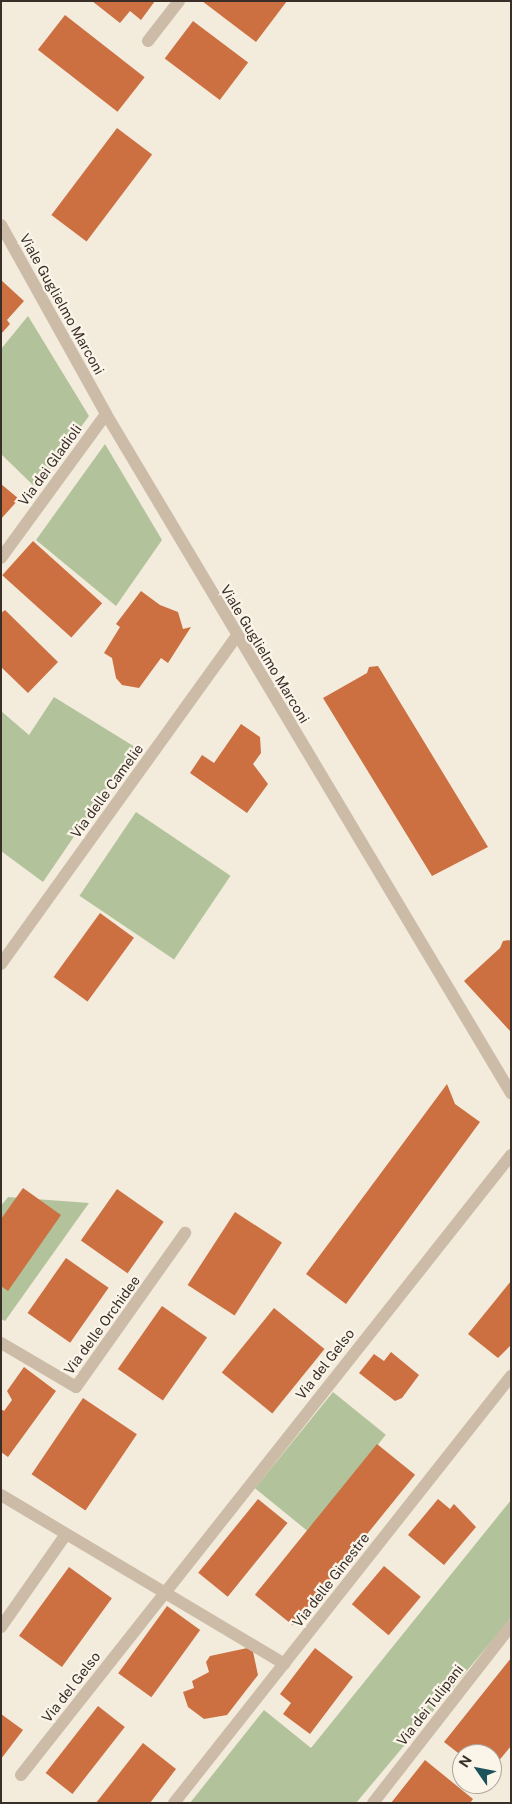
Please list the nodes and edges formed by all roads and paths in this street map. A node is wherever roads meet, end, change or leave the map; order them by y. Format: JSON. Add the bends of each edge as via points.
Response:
{"nodes":[{"id":1,"x":179,"y":1,"type":"edge"},
{"id":2,"x":148,"y":41,"type":"dead end"},
{"id":3,"x":1,"y":225,"type":"edge"},
{"id":4,"x":106,"y":414,"type":"junction"},
{"id":5,"x":1,"y":558,"type":"edge"},
{"id":6,"x":237,"y":636,"type":"junction"},
{"id":7,"x":1,"y":964,"type":"edge"},
{"id":8,"x":511,"y":1093,"type":"edge"},
{"id":9,"x":511,"y":1155,"type":"edge"},
{"id":10,"x":185,"y":1233,"type":"dead end"},
{"id":11,"x":1,"y":1343,"type":"edge"},
{"id":12,"x":511,"y":1376,"type":"edge"},
{"id":13,"x":1,"y":1495,"type":"edge"},
{"id":14,"x":66,"y":1534,"type":"junction"},
{"id":15,"x":163,"y":1592,"type":"junction"},
{"id":16,"x":511,"y":1626,"type":"edge"},
{"id":17,"x":1,"y":1627,"type":"edge"},
{"id":18,"x":284,"y":1664,"type":"junction"},
{"id":19,"x":22,"y":1775,"type":"dead end"},
{"id":20,"x":174,"y":1803,"type":"edge"},
{"id":21,"x":373,"y":1803,"type":"edge"}],
"edges":[{"from":1,"to":2,"type":"street"},
{"from":3,"to":4,"type":"street","name":"Viale Guglielmo Marconi"},
{"from":4,"to":5,"type":"street","name":"Via dei Gladioli"},
{"from":4,"to":6,"type":"street","name":"Viale Guglielmo Marconi"},
{"from":6,"to":7,"type":"street","name":"Via delle Camelie"},
{"from":6,"to":8,"type":"street","name":"Viale Guglielmo Marconi"},
{"from":9,"to":15,"type":"street","name":"Via del Gelso"},
{"from":10,"to":11,"type":"street","name":"Via delle Orchidee","via":[[76,1387]]},
{"from":12,"to":18,"type":"street","name":"Via delle Ginestre"},
{"from":13,"to":14,"type":"street"},
{"from":14,"to":15,"type":"street"},
{"from":14,"to":17,"type":"street"},
{"from":15,"to":18,"type":"street"},
{"from":15,"to":19,"type":"street","name":"Via del Gelso"},
{"from":16,"to":21,"type":"street","name":"Via dei Tulipani"},
{"from":18,"to":20,"type":"street","name":"Via delle Ginestre"}]}
